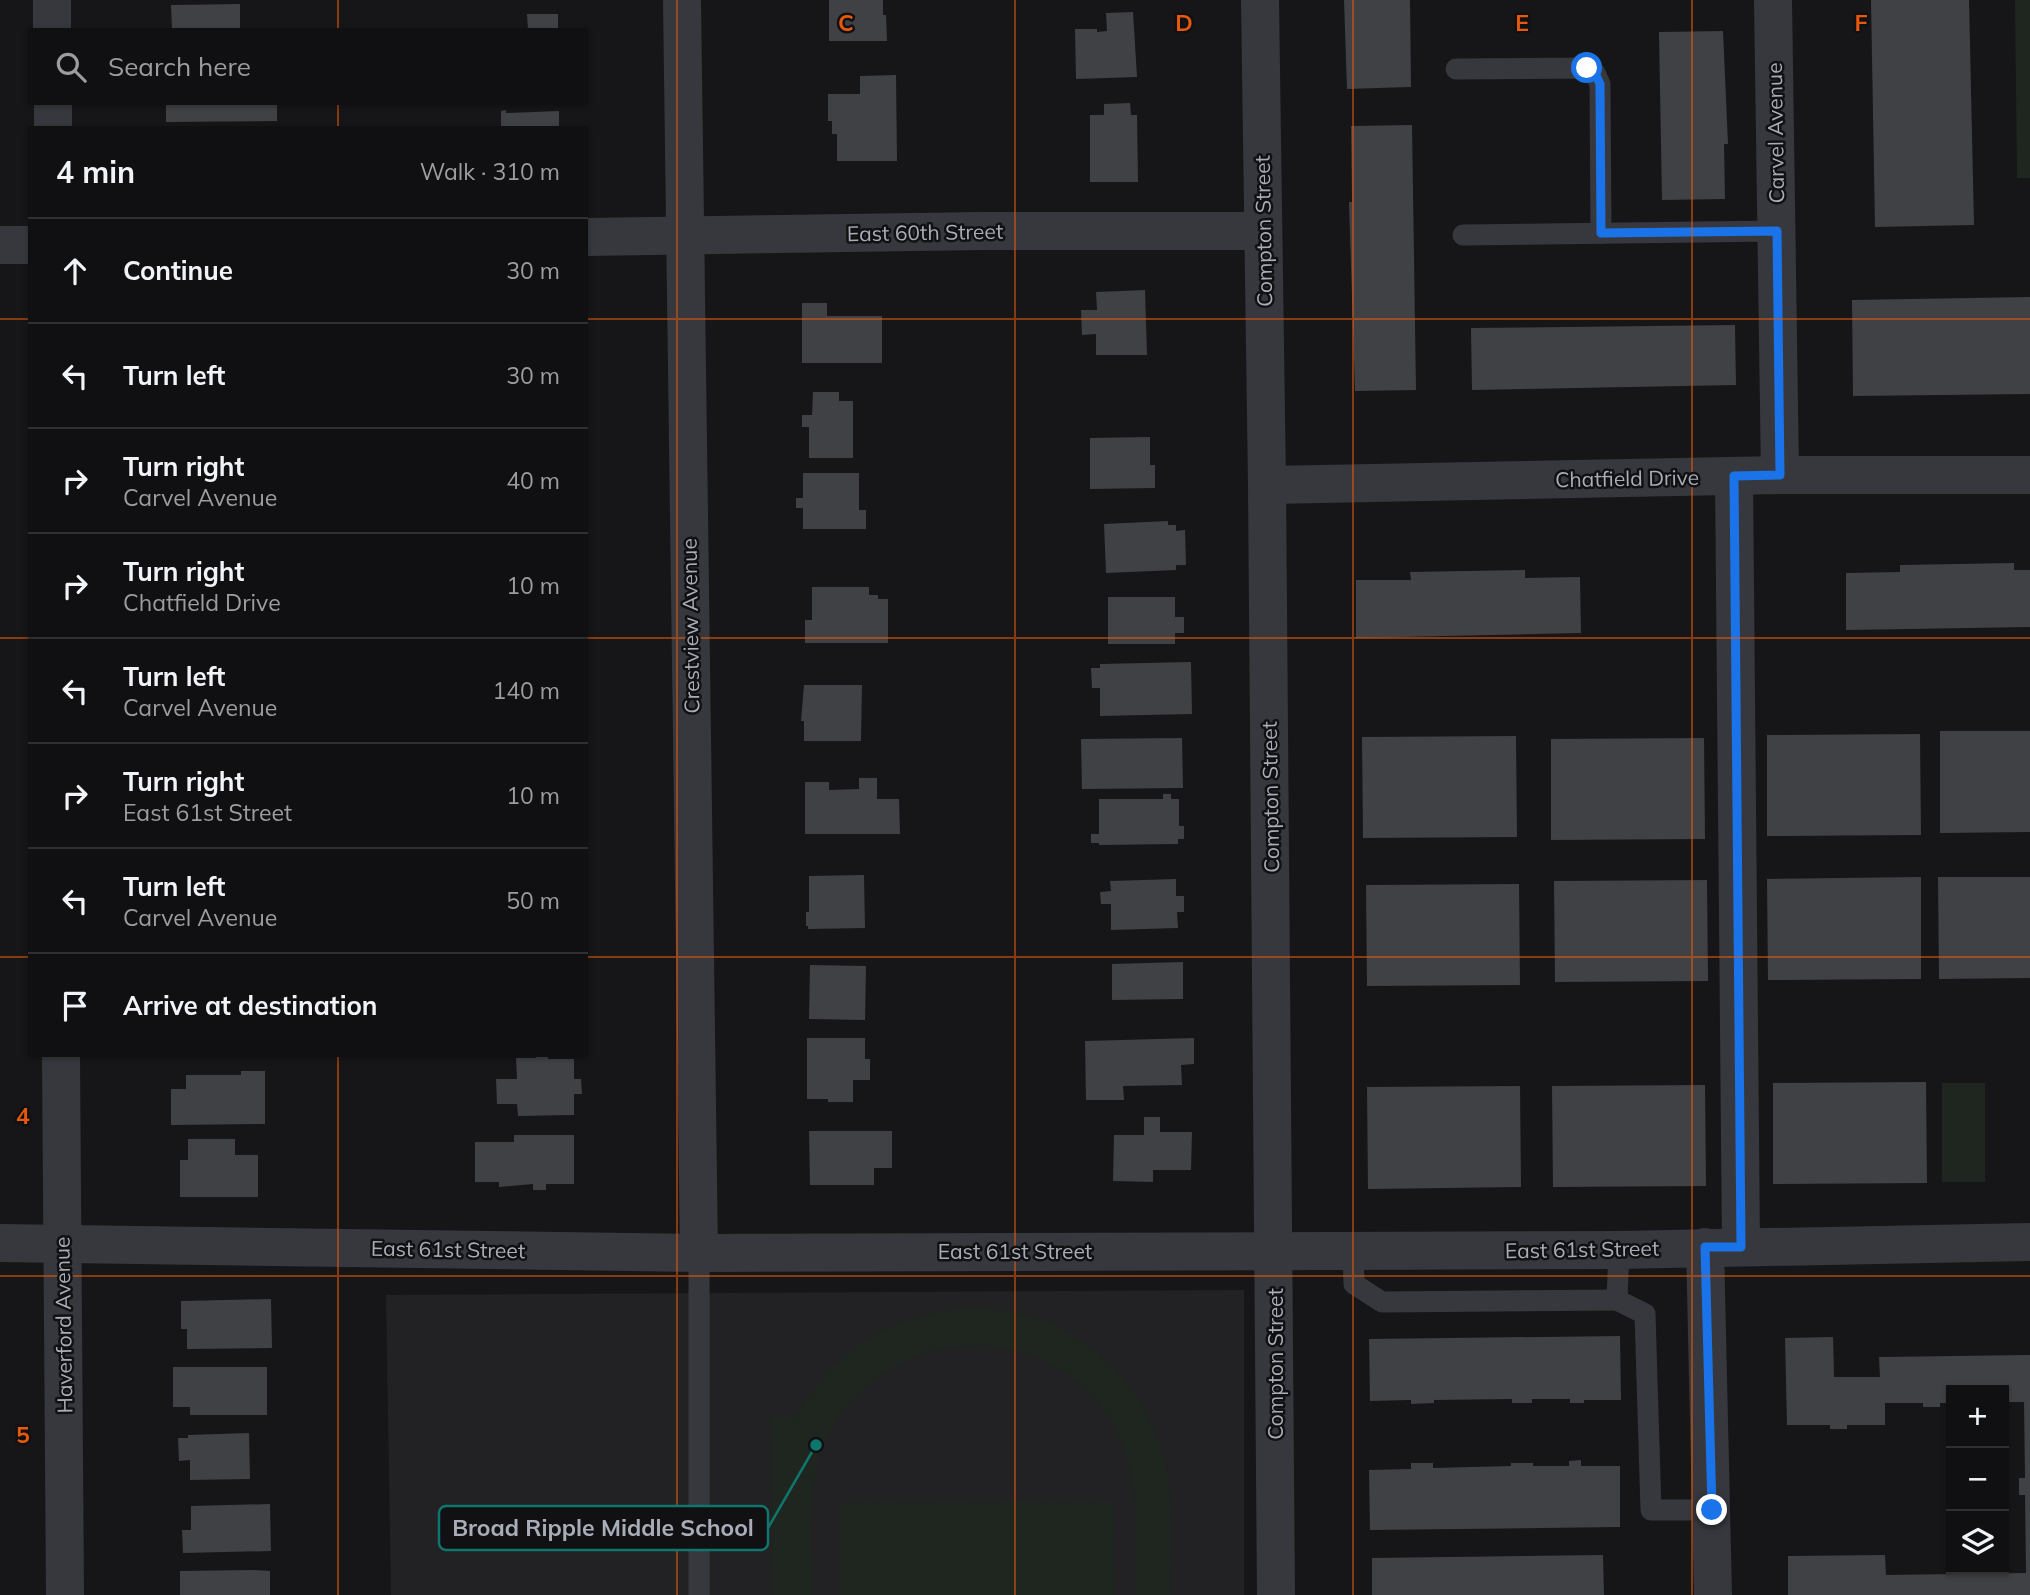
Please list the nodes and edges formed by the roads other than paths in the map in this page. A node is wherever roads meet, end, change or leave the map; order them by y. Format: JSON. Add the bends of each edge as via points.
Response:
{"nodes":[{"id":1,"x":52,"y":0,"type":"edge"},
{"id":2,"x":682,"y":0,"type":"edge"},
{"id":3,"x":1260,"y":0,"type":"edge"},
{"id":4,"x":1773,"y":0,"type":"edge"},
{"id":5,"x":52,"y":28,"type":"edge"},
{"id":6,"x":1456,"y":69,"type":"dead end"},
{"id":7,"x":53,"y":105,"type":"edge"},
{"id":8,"x":53,"y":126,"type":"edge"},
{"id":9,"x":1263,"y":231,"type":"junction"},
{"id":10,"x":1777,"y":231,"type":"junction"},
{"id":11,"x":1601,"y":233,"type":"junction"},
{"id":12,"x":1463,"y":235,"type":"dead end"},
{"id":13,"x":588,"y":237,"type":"edge"},
{"id":14,"x":685,"y":237,"type":"junction"},
{"id":15,"x":0,"y":245,"type":"edge"},
{"id":16,"x":28,"y":245,"type":"edge"},
{"id":17,"x":1780,"y":475,"type":"junction"},
{"id":18,"x":2030,"y":475,"type":"edge"},
{"id":19,"x":1734,"y":476,"type":"junction"},
{"id":20,"x":1267,"y":485,"type":"junction"},
{"id":21,"x":61,"y":1057,"type":"edge"},
{"id":22,"x":2030,"y":1242,"type":"edge"},
{"id":23,"x":0,"y":1243,"type":"edge"},
{"id":24,"x":62,"y":1244,"type":"junction"},
{"id":25,"x":1723,"y":1247,"type":"junction"},
{"id":26,"x":1275,"y":1250,"type":"junction"},
{"id":27,"x":1619,"y":1250,"type":"junction"},
{"id":28,"x":1353,"y":1251,"type":"junction"},
{"id":29,"x":699,"y":1253,"type":"junction"},
{"id":30,"x":1617,"y":1300,"type":"junction"},
{"id":31,"x":1712,"y":1510,"type":"junction"},
{"id":32,"x":65,"y":1595,"type":"edge"},
{"id":33,"x":699,"y":1595,"type":"edge"},
{"id":34,"x":1276,"y":1595,"type":"edge"},
{"id":35,"x":1713,"y":1595,"type":"edge"}],
"edges":[{"from":1,"to":5,"type":"street"},
{"from":2,"to":14,"type":"street","name":"Crestview Avenue"},
{"from":3,"to":9,"type":"street","name":"Compton Street"},
{"from":4,"to":10,"type":"street","name":"Carvel Avenue"},
{"from":6,"to":11,"type":"lane","via":[[1587,68],[1595,73],[1600,84]]},
{"from":7,"to":8,"type":"street"},
{"from":9,"to":14,"type":"street","name":"East 60th Street"},
{"from":9,"to":20,"type":"street","name":"Compton Street"},
{"from":10,"to":11,"type":"lane"},
{"from":10,"to":17,"type":"street","name":"Carvel Avenue"},
{"from":11,"to":12,"type":"lane"},
{"from":13,"to":14,"type":"street","name":"East 60th Street"},
{"from":14,"to":29,"type":"street","name":"Crestview Avenue"},
{"from":15,"to":16,"type":"street"},
{"from":17,"to":18,"type":"street","name":"Chatfield Drive"},
{"from":17,"to":19,"type":"street","name":"Chatfield Drive"},
{"from":19,"to":20,"type":"street","name":"Chatfield Drive"},
{"from":19,"to":25,"type":"street"},
{"from":20,"to":26,"type":"street","name":"Compton Street"},
{"from":21,"to":24,"type":"street","name":"Haverford Avenue"},
{"from":22,"to":25,"type":"street","name":"East 61st Street"},
{"from":23,"to":24,"type":"street","name":"East 61st Street"},
{"from":24,"to":29,"type":"street","name":"East 61st Street"},
{"from":24,"to":32,"type":"street","name":"Haverford Avenue"},
{"from":25,"to":27,"type":"street","name":"East 61st Street"},
{"from":25,"to":31,"type":"street"},
{"from":26,"to":28,"type":"street","name":"East 61st Street"},
{"from":26,"to":29,"type":"street","name":"East 61st Street"},
{"from":26,"to":34,"type":"street","name":"Compton Street"},
{"from":27,"to":28,"type":"street","name":"East 61st Street"},
{"from":27,"to":30,"type":"lane"},
{"from":28,"to":30,"type":"lane","via":[[1354,1284],[1382,1302]]},
{"from":29,"to":33,"type":"lane"},
{"from":30,"to":31,"type":"lane","via":[[1645,1314],[1651,1510]]},
{"from":31,"to":35,"type":"street"}]}
